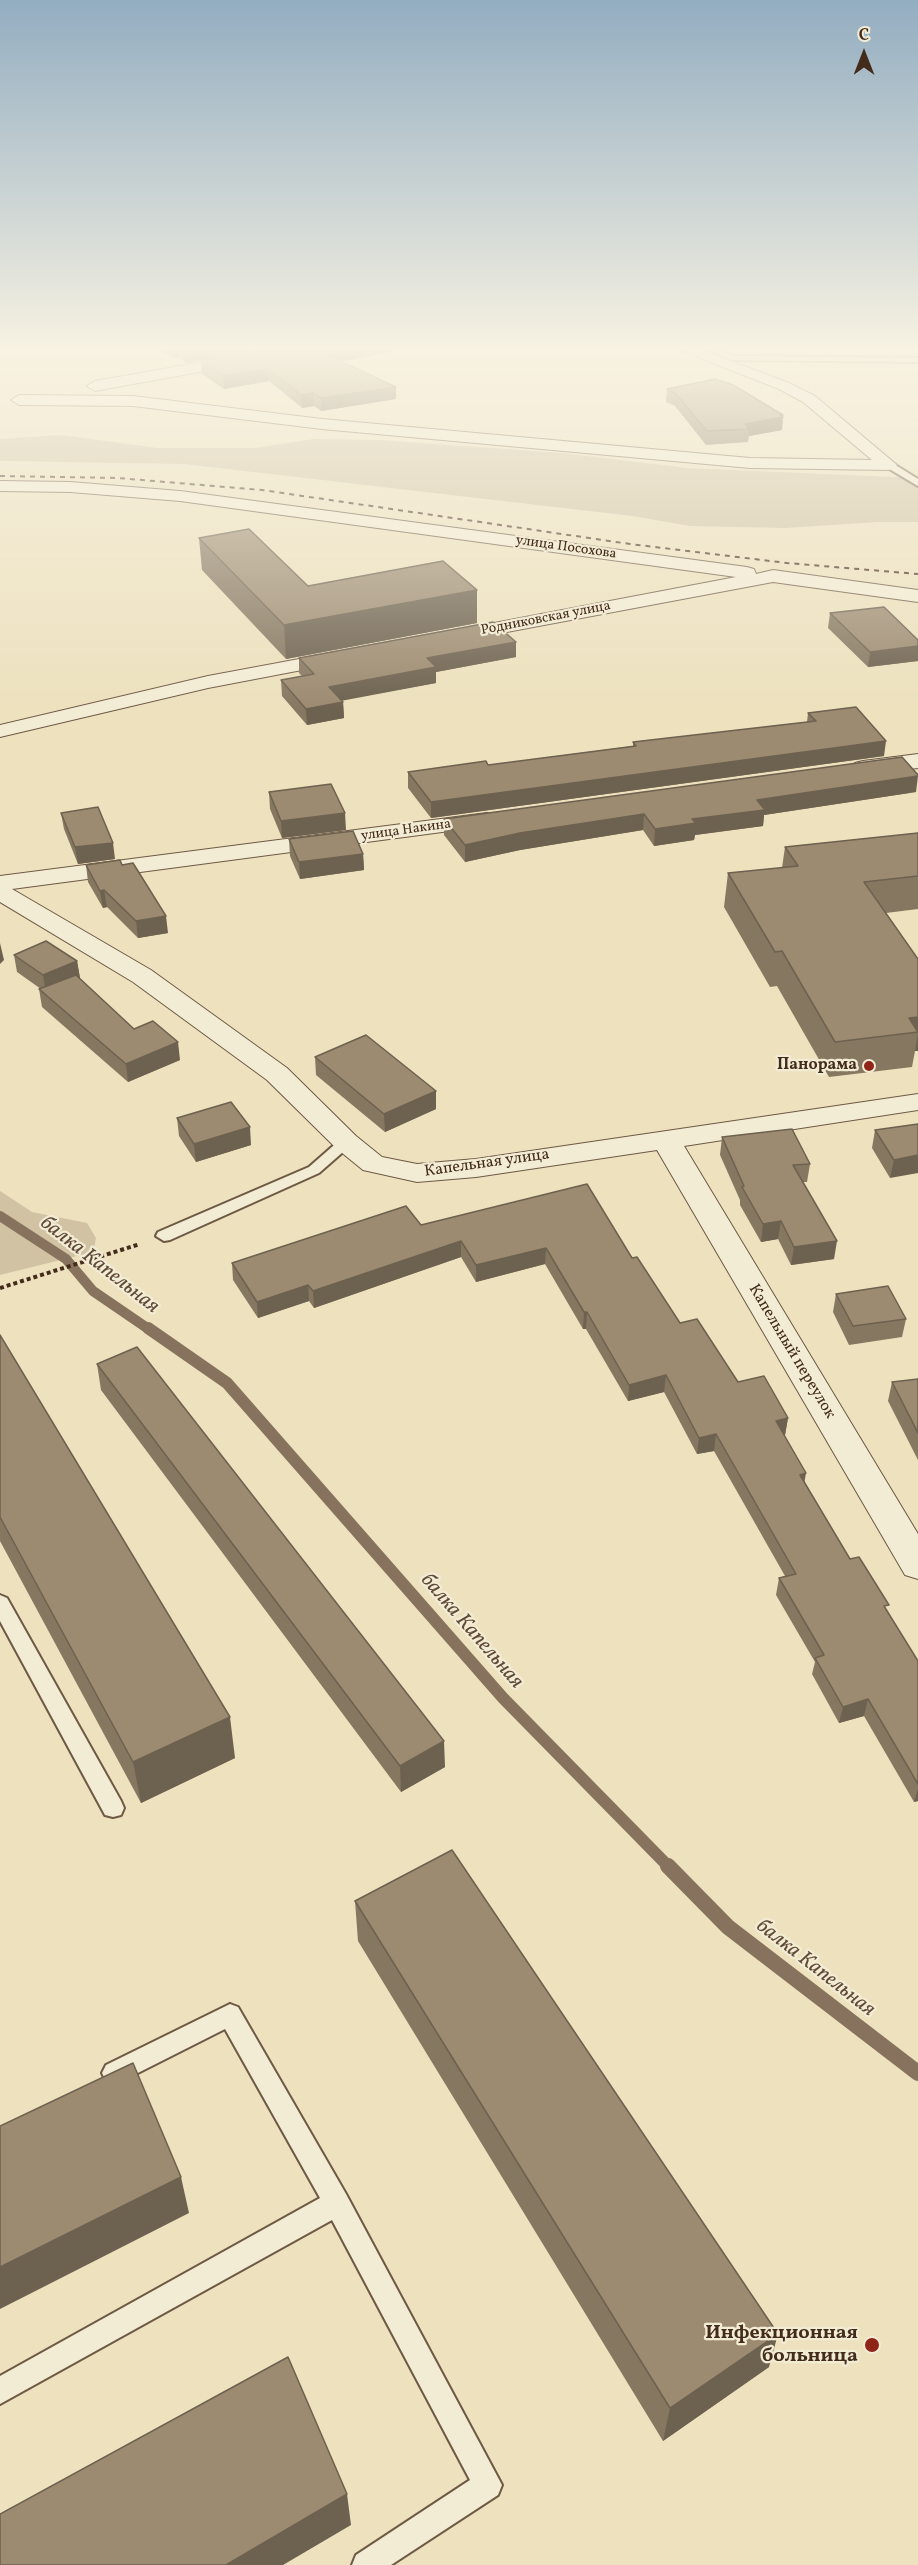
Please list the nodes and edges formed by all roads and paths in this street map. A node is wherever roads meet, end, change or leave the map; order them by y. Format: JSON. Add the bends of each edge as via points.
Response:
{"nodes":[{"id":1,"x":898,"y":471,"type":"edge"},
{"id":2,"x":918,"y":483,"type":"edge"},
{"id":3,"x":0,"y":486,"type":"edge"},
{"id":4,"x":773,"y":576,"type":"junction"},
{"id":5,"x":918,"y":596,"type":"edge"},
{"id":6,"x":443,"y":638,"type":"edge"},
{"id":7,"x":361,"y":654,"type":"edge"},
{"id":8,"x":0,"y":731,"type":"edge"},
{"id":9,"x":918,"y":761,"type":"edge"},
{"id":10,"x":836,"y":772,"type":"edge"},
{"id":11,"x":510,"y":817,"type":"edge"},
{"id":12,"x":0,"y":883,"type":"edge"},
{"id":13,"x":0,"y":892,"type":"edge"},
{"id":14,"x":918,"y":1102,"type":"edge"},
{"id":15,"x":665,"y":1138,"type":"junction"},
{"id":16,"x":346,"y":1142,"type":"junction"},
{"id":17,"x":164,"y":1236,"type":"dead end"},
{"id":18,"x":113,"y":1254,"type":"dead end"},
{"id":19,"x":37,"y":1277,"type":"joint"},
{"id":20,"x":0,"y":1288,"type":"edge"},
{"id":21,"x":918,"y":1565,"type":"edge"},
{"id":22,"x":0,"y":1603,"type":"edge"},
{"id":23,"x":113,"y":1808,"type":"dead end"},
{"id":24,"x":94,"y":2083,"type":"edge"},
{"id":25,"x":337,"y":2203,"type":"junction"},
{"id":26,"x":0,"y":2391,"type":"edge"},
{"id":27,"x":366,"y":2565,"type":"edge"}],
"edges":[{"from":1,"to":2,"type":"lane"},
{"from":3,"to":4,"type":"street","name":"улица Посохова","via":[[180,496]]},
{"from":4,"to":5,"type":"street","name":"Родниковская улица"},
{"from":4,"to":6,"type":"street","name":"Родниковская улица"},
{"from":7,"to":8,"type":"street","via":[[208,682]]},
{"from":9,"to":10,"type":"street"},
{"from":11,"to":12,"type":"street","name":"улица Накина"},
{"from":13,"to":16,"type":"street","name":"Капельная улица","via":[[142,976],[277,1074]]},
{"from":14,"to":15,"type":"street","name":"Капельная улица"},
{"from":15,"to":16,"type":"street","name":"Капельная улица","via":[[476,1168],[417,1173],[373,1164]]},
{"from":15,"to":21,"type":"street","name":"Капельный переулок"},
{"from":16,"to":17,"type":"lane","via":[[314,1170]]},
{"from":18,"to":19,"type":"path"},
{"from":19,"to":20,"type":"path"},
{"from":22,"to":23,"type":"lane"},
{"from":24,"to":25,"type":"lane","via":[[230,2015]]},
{"from":25,"to":26,"type":"lane"},
{"from":25,"to":27,"type":"lane","via":[[488,2485]]}]}
